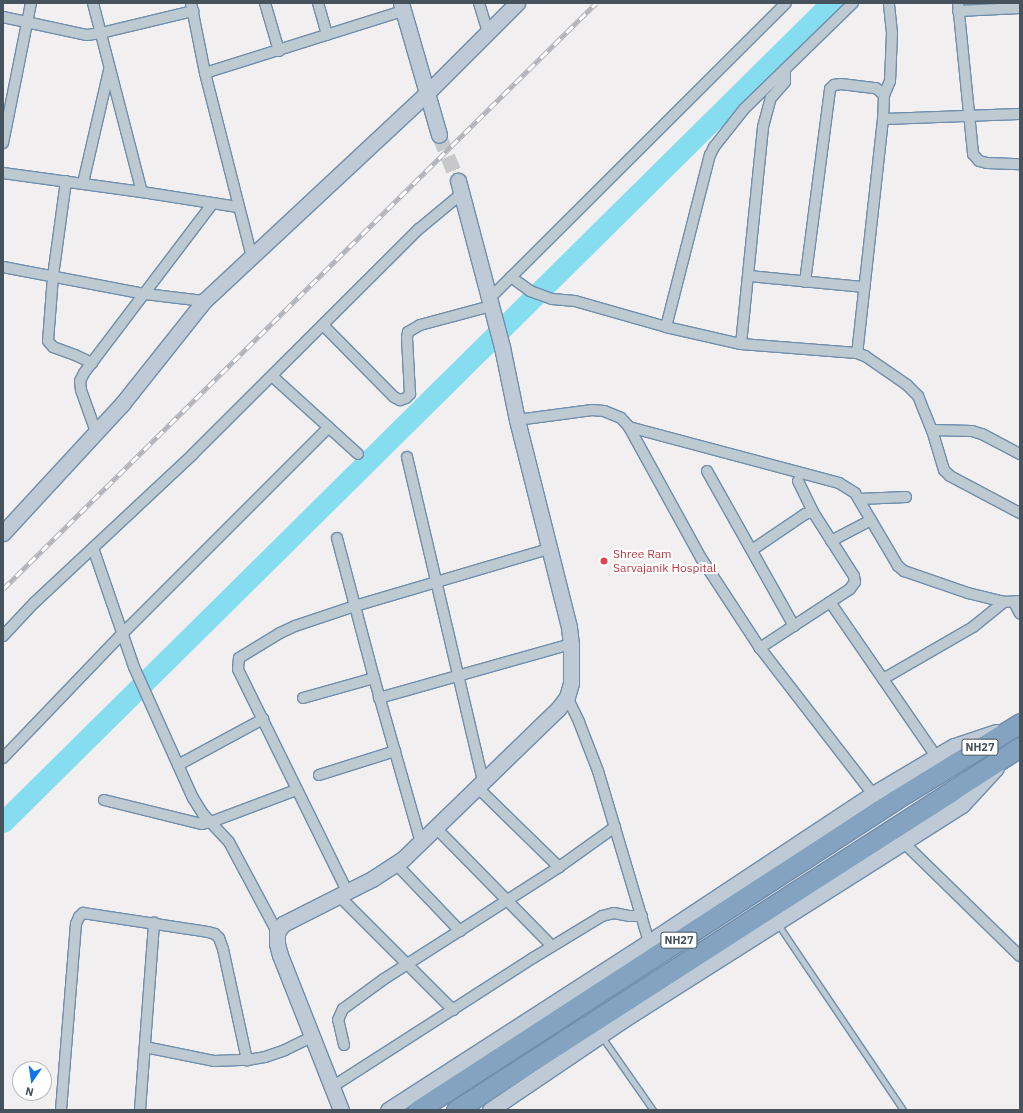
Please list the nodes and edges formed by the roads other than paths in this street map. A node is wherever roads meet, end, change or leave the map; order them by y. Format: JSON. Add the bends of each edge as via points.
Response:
{"nodes":[{"id":1,"x":31,"y":3,"type":"edge"},
{"id":2,"x":93,"y":3,"type":"edge"},
{"id":3,"x":266,"y":3,"type":"edge"},
{"id":4,"x":318,"y":3,"type":"edge"},
{"id":5,"x":479,"y":3,"type":"edge"},
{"id":6,"x":517,"y":3,"type":"edge"},
{"id":7,"x":786,"y":3,"type":"edge"},
{"id":8,"x":853,"y":3,"type":"edge"},
{"id":9,"x":889,"y":3,"type":"edge"},
{"id":10,"x":192,"y":7,"type":"edge"},
{"id":11,"x":402,"y":7,"type":"edge"},
{"id":12,"x":958,"y":7,"type":"edge"},
{"id":13,"x":1020,"y":8,"type":"edge"},
{"id":14,"x":3,"y":17,"type":"edge"},
{"id":15,"x":28,"y":23,"type":"junction"},
{"id":16,"x":488,"y":33,"type":"junction"},
{"id":17,"x":101,"y":34,"type":"junction"},
{"id":18,"x":327,"y":35,"type":"junction"},
{"id":19,"x":279,"y":50,"type":"junction"},
{"id":20,"x":110,"y":68,"type":"junction"},
{"id":21,"x":785,"y":69,"type":"junction"},
{"id":22,"x":206,"y":73,"type":"junction"},
{"id":23,"x":426,"y":94,"type":"junction"},
{"id":24,"x":884,"y":95,"type":"junction"},
{"id":25,"x":969,"y":114,"type":"junction"},
{"id":26,"x":1020,"y":114,"type":"edge"},
{"id":27,"x":883,"y":119,"type":"junction"},
{"id":28,"x":439,"y":136,"type":"tunnel mouth"},
{"id":29,"x":3,"y":143,"type":"edge"},
{"id":30,"x":1020,"y":164,"type":"edge"},
{"id":31,"x":3,"y":173,"type":"edge"},
{"id":32,"x":66,"y":181,"type":"junction"},
{"id":33,"x":83,"y":183,"type":"junction"},
{"id":34,"x":460,"y":188,"type":"joint"},
{"id":35,"x":142,"y":192,"type":"junction"},
{"id":36,"x":212,"y":203,"type":"junction"},
{"id":37,"x":238,"y":207,"type":"junction"},
{"id":38,"x":252,"y":257,"type":"junction"},
{"id":39,"x":3,"y":267,"type":"edge"},
{"id":40,"x":53,"y":276,"type":"junction"},
{"id":41,"x":749,"y":276,"type":"junction"},
{"id":42,"x":511,"y":277,"type":"junction"},
{"id":43,"x":805,"y":282,"type":"junction"},
{"id":44,"x":864,"y":287,"type":"junction"},
{"id":45,"x":145,"y":294,"type":"junction"},
{"id":46,"x":204,"y":301,"type":"junction"},
{"id":47,"x":492,"y":308,"type":"junction"},
{"id":48,"x":323,"y":325,"type":"junction"},
{"id":49,"x":666,"y":327,"type":"junction"},
{"id":50,"x":741,"y":344,"type":"junction"},
{"id":51,"x":857,"y":353,"type":"junction"},
{"id":52,"x":92,"y":363,"type":"junction"},
{"id":53,"x":272,"y":376,"type":"junction"},
{"id":54,"x":517,"y":420,"type":"junction"},
{"id":55,"x":629,"y":426,"type":"junction"},
{"id":56,"x":329,"y":428,"type":"junction"},
{"id":57,"x":932,"y":430,"type":"junction"},
{"id":58,"x":96,"y":432,"type":"junction"},
{"id":59,"x":358,"y":454,"type":"dead end"},
{"id":60,"x":1020,"y":454,"type":"edge"},
{"id":61,"x":407,"y":457,"type":"dead end"},
{"id":62,"x":707,"y":471,"type":"dead end"},
{"id":63,"x":798,"y":481,"type":"dead end"},
{"id":64,"x":906,"y":497,"type":"dead end"},
{"id":65,"x":859,"y":499,"type":"junction"},
{"id":66,"x":813,"y":512,"type":"junction"},
{"id":67,"x":1020,"y":513,"type":"edge"},
{"id":68,"x":871,"y":520,"type":"junction"},
{"id":69,"x":3,"y":532,"type":"edge"},
{"id":70,"x":336,"y":538,"type":"dead end"},
{"id":71,"x":831,"y":541,"type":"junction"},
{"id":72,"x":93,"y":548,"type":"junction"},
{"id":73,"x":549,"y":549,"type":"junction"},
{"id":74,"x":752,"y":550,"type":"junction"},
{"id":75,"x":438,"y":582,"type":"junction"},
{"id":76,"x":830,"y":602,"type":"junction"},
{"id":77,"x":1012,"y":602,"type":"edge"},
{"id":78,"x":355,"y":606,"type":"junction"},
{"id":79,"x":1020,"y":614,"type":"edge"},
{"id":80,"x":794,"y":626,"type":"junction"},
{"id":81,"x":123,"y":633,"type":"junction"},
{"id":82,"x":3,"y":636,"type":"edge"},
{"id":83,"x":571,"y":644,"type":"junction"},
{"id":84,"x":760,"y":648,"type":"junction"},
{"id":85,"x":459,"y":675,"type":"junction"},
{"id":86,"x":374,"y":678,"type":"junction"},
{"id":87,"x":883,"y":679,"type":"junction"},
{"id":88,"x":567,"y":697,"type":"junction"},
{"id":89,"x":303,"y":698,"type":"dead end"},
{"id":90,"x":379,"y":698,"type":"junction"},
{"id":91,"x":264,"y":719,"type":"junction"},
{"id":92,"x":1018,"y":724,"type":"edge"},
{"id":93,"x":1014,"y":751,"type":"edge"},
{"id":94,"x":395,"y":752,"type":"junction"},
{"id":95,"x":3,"y":758,"type":"edge"},
{"id":96,"x":939,"y":764,"type":"junction"},
{"id":97,"x":178,"y":765,"type":"junction"},
{"id":98,"x":319,"y":775,"type":"dead end"},
{"id":99,"x":480,"y":783,"type":"junction"},
{"id":100,"x":296,"y":790,"type":"junction"},
{"id":101,"x":873,"y":794,"type":"junction"},
{"id":102,"x":104,"y":800,"type":"dead end"},
{"id":103,"x":211,"y":822,"type":"junction"},
{"id":104,"x":615,"y":827,"type":"junction"},
{"id":105,"x":436,"y":828,"type":"junction"},
{"id":106,"x":903,"y":842,"type":"junction"},
{"id":107,"x":421,"y":843,"type":"junction"},
{"id":108,"x":396,"y":864,"type":"junction"},
{"id":109,"x":559,"y":867,"type":"junction"},
{"id":110,"x":343,"y":893,"type":"junction"},
{"id":111,"x":508,"y":900,"type":"junction"},
{"id":112,"x":642,"y":916,"type":"junction"},
{"id":113,"x":777,"y":922,"type":"junction"},
{"id":114,"x":154,"y":923,"type":"junction"},
{"id":115,"x":460,"y":931,"type":"junction"},
{"id":116,"x":277,"y":932,"type":"junction"},
{"id":117,"x":649,"y":942,"type":"junction"},
{"id":118,"x":552,"y":946,"type":"junction"},
{"id":119,"x":1020,"y":956,"type":"edge"},
{"id":120,"x":408,"y":964,"type":"junction"},
{"id":121,"x":453,"y":1010,"type":"junction"},
{"id":122,"x":601,"y":1035,"type":"junction"},
{"id":123,"x":312,"y":1036,"type":"junction"},
{"id":124,"x":344,"y":1045,"type":"dead end"},
{"id":125,"x":145,"y":1047,"type":"junction"},
{"id":126,"x":247,"y":1060,"type":"junction"},
{"id":127,"x":332,"y":1087,"type":"junction"},
{"id":128,"x":61,"y":1110,"type":"edge"},
{"id":129,"x":140,"y":1110,"type":"edge"},
{"id":130,"x":341,"y":1110,"type":"edge"},
{"id":131,"x":388,"y":1110,"type":"edge"},
{"id":132,"x":418,"y":1110,"type":"edge"},
{"id":133,"x":456,"y":1110,"type":"edge"},
{"id":134,"x":490,"y":1110,"type":"edge"},
{"id":135,"x":653,"y":1110,"type":"edge"},
{"id":136,"x":903,"y":1110,"type":"edge"}],
"edges":[{"from":1,"to":15,"type":"street"},
{"from":2,"to":17,"type":"street"},
{"from":3,"to":19,"type":"street"},
{"from":4,"to":18,"type":"street"},
{"from":5,"to":16,"type":"street"},
{"from":6,"to":16,"type":"street"},
{"from":7,"to":42,"type":"street"},
{"from":8,"to":21,"type":"street"},
{"from":9,"to":24,"type":"street","via":[[892,33],[890,81]]},
{"from":10,"to":17,"type":"street"},
{"from":10,"to":22,"type":"street"},
{"from":11,"to":18,"type":"street"},
{"from":11,"to":23,"type":"street"},
{"from":12,"to":13,"type":"street"},
{"from":12,"to":25,"type":"street"},
{"from":14,"to":15,"type":"street"},
{"from":15,"to":17,"type":"street","via":[[87,35]]},
{"from":15,"to":29,"type":"street"},
{"from":16,"to":23,"type":"street"},
{"from":17,"to":20,"type":"street"},
{"from":18,"to":19,"type":"street"},
{"from":19,"to":22,"type":"street"},
{"from":20,"to":33,"type":"street"},
{"from":20,"to":35,"type":"street"},
{"from":21,"to":41,"type":"street","via":[[785,82],[771,98],[764,121]]},
{"from":21,"to":49,"type":"street","via":[[744,109],[710,155]]},
{"from":22,"to":37,"type":"street"},
{"from":23,"to":28,"type":"street"},
{"from":23,"to":38,"type":"street"},
{"from":24,"to":27,"type":"street"},
{"from":24,"to":43,"type":"street","via":[[876,88],[841,84],[830,89]]},
{"from":25,"to":26,"type":"street"},
{"from":25,"to":27,"type":"street"},
{"from":25,"to":30,"type":"street","via":[[973,154],[979,161]]},
{"from":27,"to":44,"type":"street"},
{"from":31,"to":32,"type":"street"},
{"from":32,"to":33,"type":"street"},
{"from":32,"to":40,"type":"street"},
{"from":33,"to":35,"type":"street"},
{"from":34,"to":47,"type":"street"},
{"from":34,"to":48,"type":"street"},
{"from":35,"to":36,"type":"street"},
{"from":36,"to":37,"type":"street"},
{"from":36,"to":45,"type":"street"},
{"from":37,"to":38,"type":"street"},
{"from":38,"to":46,"type":"street"},
{"from":39,"to":40,"type":"street"},
{"from":40,"to":45,"type":"street"},
{"from":40,"to":52,"type":"street","via":[[48,341],[53,347]]},
{"from":41,"to":43,"type":"street"},
{"from":41,"to":50,"type":"street"},
{"from":42,"to":47,"type":"street"},
{"from":42,"to":49,"type":"street","via":[[530,291],[552,299],[576,301]]},
{"from":43,"to":44,"type":"street"},
{"from":44,"to":51,"type":"street"},
{"from":45,"to":46,"type":"street"},
{"from":45,"to":52,"type":"street"},
{"from":46,"to":58,"type":"street","via":[[122,404]]},
{"from":47,"to":48,"type":"street","via":[[420,325],[408,332],[410,394],[400,400],[394,397]]},
{"from":47,"to":54,"type":"street"},
{"from":48,"to":53,"type":"street"},
{"from":49,"to":50,"type":"street"},
{"from":50,"to":51,"type":"street"},
{"from":51,"to":57,"type":"street","via":[[874,360],[913,390]]},
{"from":52,"to":58,"type":"street","via":[[80,382]]},
{"from":53,"to":56,"type":"street"},
{"from":53,"to":72,"type":"street"},
{"from":54,"to":55,"type":"street","via":[[592,410],[604,411],[621,418]]},
{"from":54,"to":73,"type":"street"},
{"from":55,"to":65,"type":"street","via":[[839,483],[848,487]]},
{"from":55,"to":84,"type":"street","via":[[701,558]]},
{"from":56,"to":59,"type":"street"},
{"from":56,"to":81,"type":"street"},
{"from":57,"to":60,"type":"street","via":[[972,431]]},
{"from":57,"to":67,"type":"street","via":[[944,470],[950,476]]},
{"from":58,"to":69,"type":"street"},
{"from":61,"to":75,"type":"street"},
{"from":62,"to":74,"type":"street"},
{"from":63,"to":66,"type":"street"},
{"from":64,"to":65,"type":"street"},
{"from":65,"to":68,"type":"street"},
{"from":66,"to":71,"type":"street"},
{"from":66,"to":74,"type":"street","via":[[805,514]]},
{"from":68,"to":71,"type":"street"},
{"from":68,"to":77,"type":"street","via":[[898,566],[904,571],[968,594]]},
{"from":70,"to":78,"type":"street"},
{"from":71,"to":76,"type":"street","via":[[854,576],[855,582],[850,590]]},
{"from":72,"to":81,"type":"street"},
{"from":72,"to":82,"type":"street"},
{"from":73,"to":75,"type":"street"},
{"from":73,"to":83,"type":"street"},
{"from":74,"to":80,"type":"street"},
{"from":75,"to":78,"type":"street"},
{"from":75,"to":85,"type":"street"},
{"from":76,"to":80,"type":"street"},
{"from":76,"to":87,"type":"street"},
{"from":77,"to":79,"type":"street"},
{"from":77,"to":87,"type":"street"},
{"from":78,"to":86,"type":"street"},
{"from":78,"to":91,"type":"street","via":[[280,633],[239,658],[238,669]]},
{"from":80,"to":84,"type":"street"},
{"from":81,"to":95,"type":"street"},
{"from":81,"to":97,"type":"street","via":[[137,675]]},
{"from":83,"to":85,"type":"street"},
{"from":83,"to":88,"type":"street","via":[[571,683]]},
{"from":84,"to":101,"type":"street"},
{"from":85,"to":90,"type":"street"},
{"from":85,"to":99,"type":"street"},
{"from":86,"to":89,"type":"street"},
{"from":86,"to":90,"type":"street"},
{"from":87,"to":96,"type":"street"},
{"from":88,"to":99,"type":"street","via":[[558,709]]},
{"from":88,"to":104,"type":"street","via":[[598,771]]},
{"from":90,"to":94,"type":"street"},
{"from":91,"to":97,"type":"street"},
{"from":91,"to":100,"type":"street"},
{"from":92,"to":96,"type":"highway","number":"NH27"},
{"from":93,"to":106,"type":"street","via":[[962,805]]},
{"from":93,"to":133,"type":"highway","number":"NH27"},
{"from":94,"to":98,"type":"street"},
{"from":94,"to":107,"type":"street"},
{"from":96,"to":101,"type":"street"},
{"from":96,"to":132,"type":"highway","number":"NH27"},
{"from":97,"to":103,"type":"street","via":[[198,808]]},
{"from":99,"to":105,"type":"street"},
{"from":99,"to":109,"type":"street"},
{"from":100,"to":103,"type":"street"},
{"from":100,"to":110,"type":"street"},
{"from":101,"to":117,"type":"street"},
{"from":102,"to":103,"type":"street","via":[[194,823]]},
{"from":103,"to":116,"type":"street","via":[[229,842]]},
{"from":104,"to":109,"type":"street"},
{"from":104,"to":112,"type":"street"},
{"from":105,"to":107,"type":"street"},
{"from":105,"to":111,"type":"street"},
{"from":106,"to":113,"type":"street"},
{"from":106,"to":119,"type":"street"},
{"from":107,"to":108,"type":"street"},
{"from":108,"to":110,"type":"street"},
{"from":108,"to":115,"type":"street"},
{"from":109,"to":111,"type":"street"},
{"from":110,"to":116,"type":"street","via":[[283,924]]},
{"from":110,"to":120,"type":"street"},
{"from":111,"to":115,"type":"street"},
{"from":111,"to":118,"type":"street"},
{"from":112,"to":117,"type":"street"},
{"from":112,"to":118,"type":"street","via":[[614,913],[602,916]]},
{"from":113,"to":122,"type":"street"},
{"from":113,"to":136,"type":"lane"},
{"from":114,"to":125,"type":"street"},
{"from":114,"to":126,"type":"street","via":[[208,932],[219,938]]},
{"from":114,"to":128,"type":"street","via":[[83,913],[79,917],[76,924]]},
{"from":115,"to":120,"type":"street"},
{"from":116,"to":123,"type":"street","via":[[280,955]]},
{"from":117,"to":131,"type":"street"},
{"from":118,"to":121,"type":"street"},
{"from":120,"to":121,"type":"street"},
{"from":120,"to":124,"type":"street","via":[[341,1011],[339,1024]]},
{"from":121,"to":127,"type":"street"},
{"from":122,"to":134,"type":"street"},
{"from":122,"to":135,"type":"lane"},
{"from":123,"to":126,"type":"street","via":[[285,1050]]},
{"from":123,"to":127,"type":"street"},
{"from":125,"to":126,"type":"street","via":[[214,1061]]},
{"from":125,"to":129,"type":"street"},
{"from":127,"to":130,"type":"street"}]}
